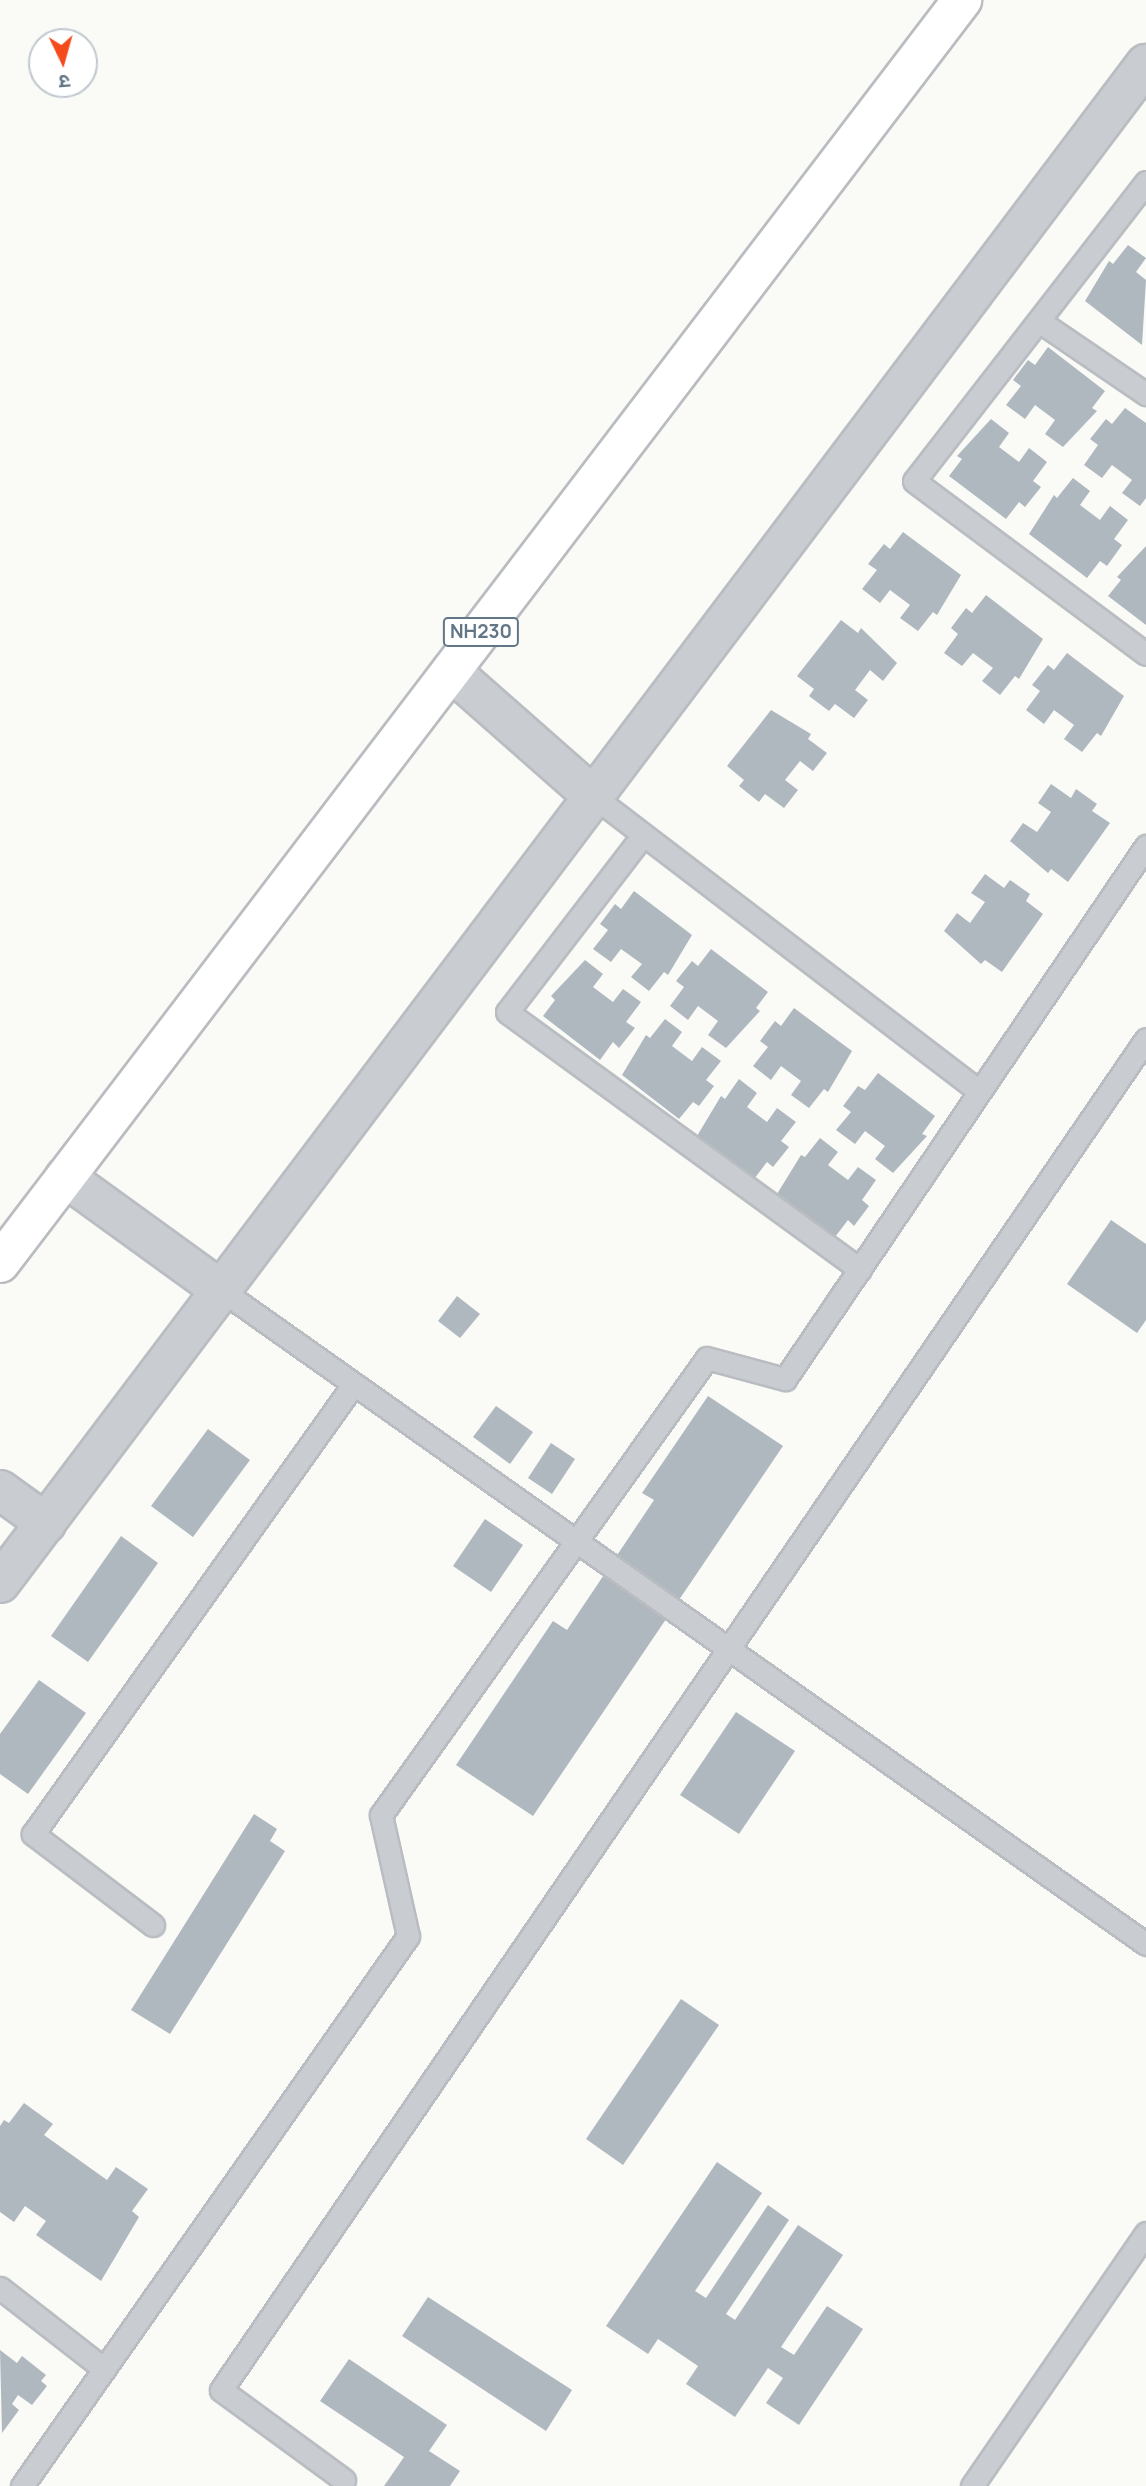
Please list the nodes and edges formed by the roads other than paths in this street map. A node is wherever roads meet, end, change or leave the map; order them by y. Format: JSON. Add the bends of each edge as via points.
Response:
{"nodes":[{"id":1,"x":962,"y":0,"type":"edge"},
{"id":2,"x":1146,"y":64,"type":"edge"},
{"id":3,"x":1146,"y":182,"type":"edge"},
{"id":4,"x":1039,"y":321,"type":"junction"},
{"id":5,"x":1146,"y":394,"type":"edge"},
{"id":6,"x":1146,"y":654,"type":"edge"},
{"id":7,"x":451,"y":671,"type":"junction"},
{"id":8,"x":593,"y":796,"type":"junction"},
{"id":9,"x":643,"y":835,"type":"junction"},
{"id":10,"x":1146,"y":846,"type":"edge"},
{"id":11,"x":1146,"y":1040,"type":"edge"},
{"id":12,"x":979,"y":1091,"type":"junction"},
{"id":13,"x":65,"y":1177,"type":"junction"},
{"id":14,"x":0,"y":1263,"type":"edge"},
{"id":15,"x":860,"y":1269,"type":"junction"},
{"id":16,"x":221,"y":1290,"type":"junction"},
{"id":17,"x":353,"y":1385,"type":"junction"},
{"id":18,"x":0,"y":1490,"type":"edge"},
{"id":19,"x":46,"y":1523,"type":"junction"},
{"id":20,"x":575,"y":1543,"type":"junction"},
{"id":21,"x":0,"y":1583,"type":"edge"},
{"id":22,"x":726,"y":1649,"type":"junction"},
{"id":23,"x":153,"y":1925,"type":"dead end"},
{"id":24,"x":1146,"y":1944,"type":"edge"},
{"id":25,"x":1146,"y":2233,"type":"edge"},
{"id":26,"x":0,"y":2288,"type":"edge"},
{"id":27,"x":104,"y":2369,"type":"junction"},
{"id":28,"x":344,"y":2480,"type":"dead end"},
{"id":29,"x":22,"y":2486,"type":"edge"},
{"id":30,"x":972,"y":2486,"type":"edge"}],
"edges":[{"from":1,"to":7,"type":"highway","number":"NH230"},
{"from":2,"to":8,"type":"street"},
{"from":3,"to":4,"type":"lane"},
{"from":4,"to":5,"type":"lane"},
{"from":4,"to":6,"type":"lane","via":[[915,481]]},
{"from":7,"to":8,"type":"street"},
{"from":7,"to":13,"type":"highway","number":"NH230"},
{"from":8,"to":9,"type":"lane"},
{"from":8,"to":16,"type":"street"},
{"from":9,"to":12,"type":"lane"},
{"from":9,"to":15,"type":"lane","via":[[507,1012]]},
{"from":10,"to":12,"type":"lane"},
{"from":11,"to":22,"type":"lane"},
{"from":12,"to":15,"type":"lane"},
{"from":13,"to":14,"type":"highway","number":"NH230"},
{"from":13,"to":16,"type":"street"},
{"from":15,"to":20,"type":"lane","via":[[785,1379],[707,1358]]},
{"from":16,"to":17,"type":"lane"},
{"from":16,"to":19,"type":"street"},
{"from":17,"to":20,"type":"lane"},
{"from":17,"to":23,"type":"lane","via":[[33,1834]]},
{"from":18,"to":19,"type":"street"},
{"from":19,"to":21,"type":"street"},
{"from":20,"to":22,"type":"lane"},
{"from":20,"to":27,"type":"lane","via":[[381,1815],[408,1936]]},
{"from":22,"to":24,"type":"lane"},
{"from":22,"to":28,"type":"lane","via":[[221,2390]]},
{"from":25,"to":30,"type":"lane"},
{"from":26,"to":27,"type":"lane"},
{"from":27,"to":29,"type":"lane"}]}
